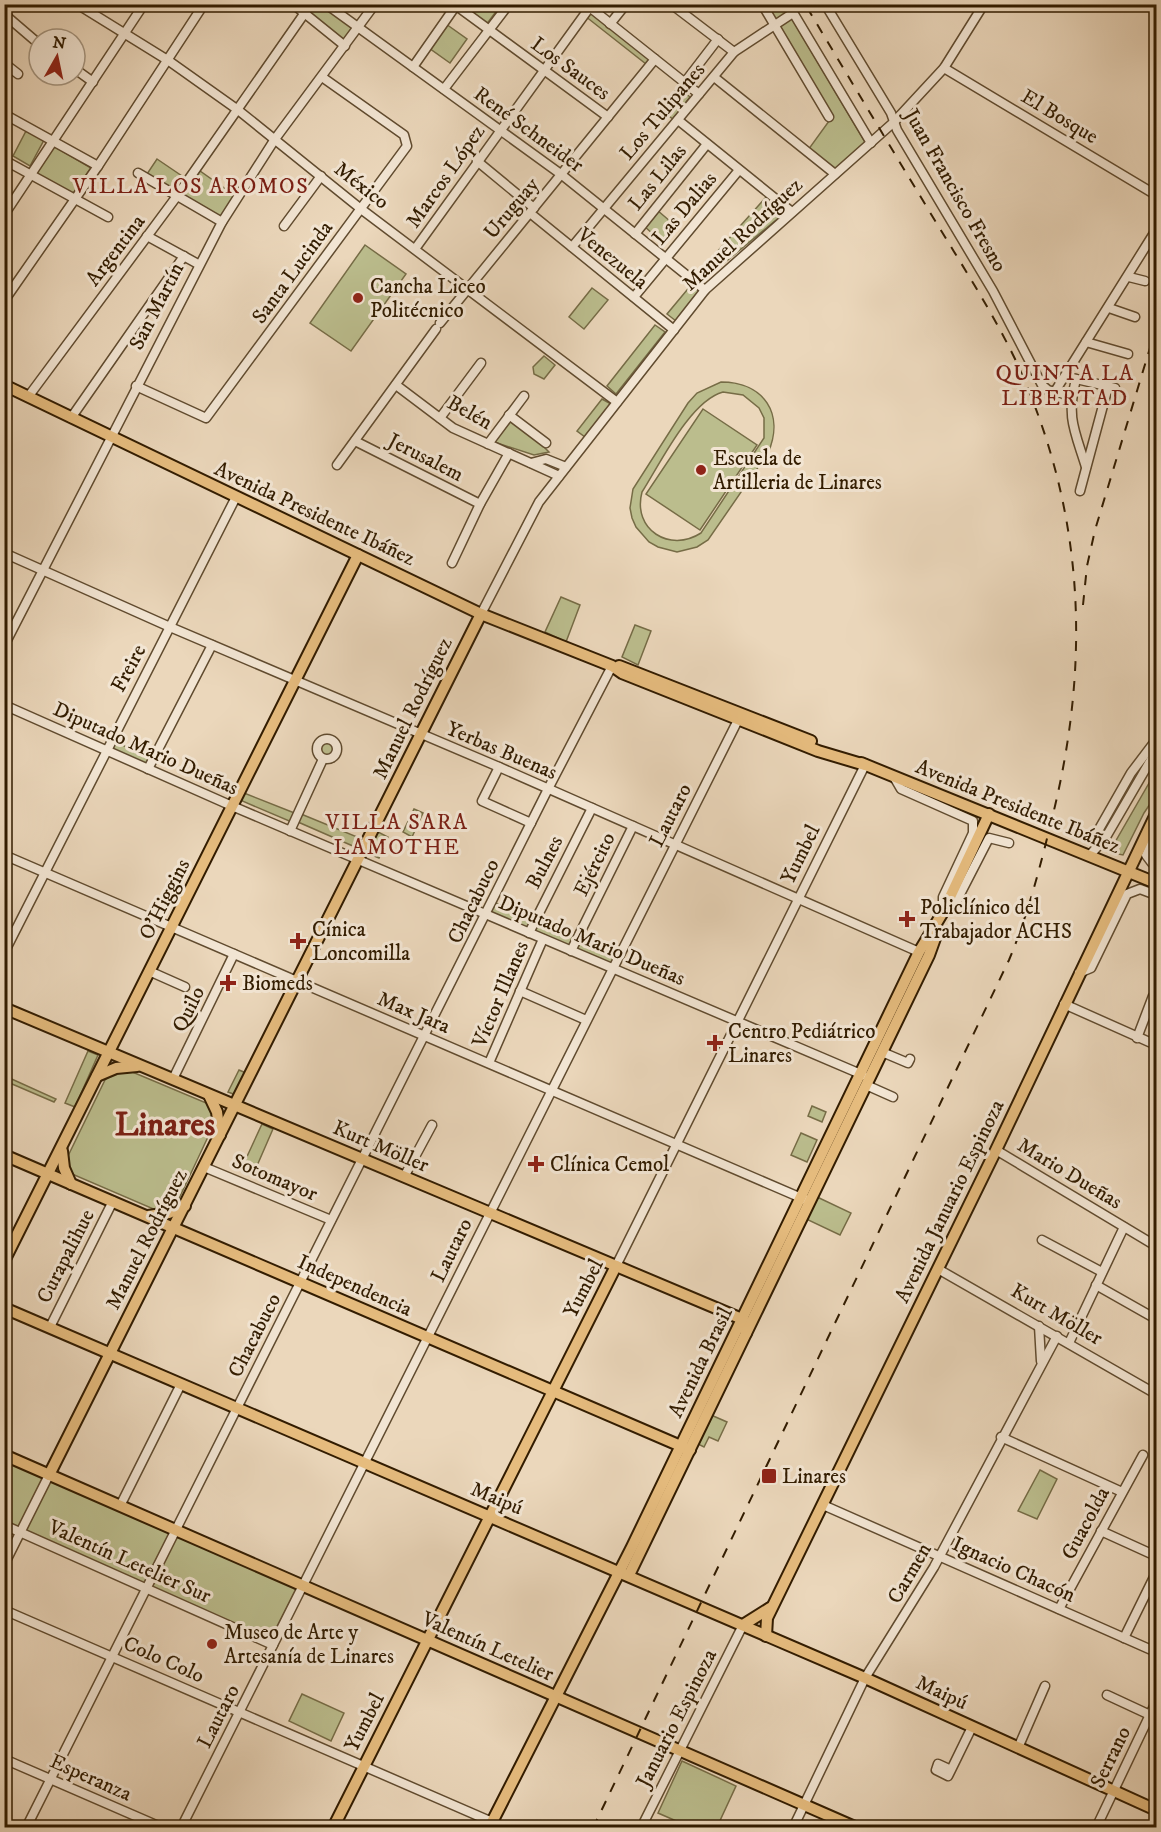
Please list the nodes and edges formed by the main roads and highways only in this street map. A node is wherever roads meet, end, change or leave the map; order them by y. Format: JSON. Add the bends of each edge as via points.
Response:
{"nodes":[{"id":1,"x":4,"y":385,"type":"edge"},
{"id":2,"x":358,"y":555,"type":"junction"},
{"id":3,"x":481,"y":614,"type":"junction"},
{"id":4,"x":989,"y":814,"type":"junction"},
{"id":5,"x":1156,"y":814,"type":"edge"},
{"id":6,"x":1128,"y":870,"type":"junction"},
{"id":7,"x":1156,"y":883,"type":"edge"},
{"id":8,"x":943,"y":912,"type":"junction"},
{"id":9,"x":4,"y":1008,"type":"edge"},
{"id":10,"x":109,"y":1052,"type":"junction"},
{"id":11,"x":140,"y":1065,"type":"junction"},
{"id":12,"x":97,"y":1076,"type":"junction"},
{"id":13,"x":865,"y":1079,"type":"junction"},
{"id":14,"x":209,"y":1095,"type":"junction"},
{"id":15,"x":235,"y":1106,"type":"junction"},
{"id":16,"x":220,"y":1135,"type":"junction"},
{"id":17,"x":62,"y":1150,"type":"junction"},
{"id":18,"x":4,"y":1155,"type":"edge"},
{"id":19,"x":49,"y":1174,"type":"junction"},
{"id":20,"x":71,"y":1184,"type":"junction"},
{"id":21,"x":805,"y":1200,"type":"junction"},
{"id":22,"x":185,"y":1206,"type":"junction"},
{"id":23,"x":148,"y":1216,"type":"junction"},
{"id":24,"x":174,"y":1227,"type":"junction"},
{"id":25,"x":4,"y":1261,"type":"edge"},
{"id":26,"x":616,"y":1266,"type":"junction"},
{"id":27,"x":4,"y":1308,"type":"edge"},
{"id":28,"x":742,"y":1319,"type":"junction"},
{"id":29,"x":746,"y":1333,"type":"junction"},
{"id":30,"x":110,"y":1354,"type":"junction"},
{"id":31,"x":553,"y":1391,"type":"junction"},
{"id":32,"x":685,"y":1449,"type":"junction"},
{"id":33,"x":4,"y":1455,"type":"edge"},
{"id":34,"x":49,"y":1475,"type":"junction"},
{"id":35,"x":490,"y":1516,"type":"junction"},
{"id":36,"x":624,"y":1573,"type":"junction"},
{"id":37,"x":774,"y":1603,"type":"junction"},
{"id":38,"x":743,"y":1625,"type":"junction"},
{"id":39,"x":766,"y":1636,"type":"junction"},
{"id":40,"x":427,"y":1641,"type":"junction"},
{"id":41,"x":555,"y":1697,"type":"junction"},
{"id":42,"x":1156,"y":1810,"type":"edge"},
{"id":43,"x":491,"y":1824,"type":"edge"},
{"id":44,"x":333,"y":1827,"type":"edge"},
{"id":45,"x":857,"y":1827,"type":"edge"}],
"edges":[{"from":1,"to":2,"type":"main road","name":"Avenida Presidente Ibáñez"},
{"from":2,"to":3,"type":"main road","name":"Avenida Presidente Ibáñez"},
{"from":2,"to":10,"type":"main road","name":"O'Higgins"},
{"from":3,"to":4,"type":"main road","name":"Avenida Presidente Ibáñez","via":[[818,751],[865,765]]},
{"from":3,"to":15,"type":"main road","name":"Manuel Rodríguez"},
{"from":4,"to":6,"type":"main road","name":"Avenida Presidente Ibáñez"},
{"from":4,"to":8,"type":"main road","name":"Avenida Brasil"},
{"from":5,"to":6,"type":"main road","name":"Avenida Januario Espinoza"},
{"from":6,"to":7,"type":"main road","name":"Avenida Presidente Ibáñez"},
{"from":6,"to":37,"type":"main road","name":"Avenida Januario Espinoza"},
{"from":8,"to":13,"type":"main road","name":"Avenida Brasil","via":[[920,952]]},
{"from":8,"to":13,"type":"main road","name":"Avenida Brasil","via":[[929,955]]},
{"from":9,"to":10,"type":"main road","name":"Kurt Möller"},
{"from":10,"to":11,"type":"main road","name":"Kurt Möller"},
{"from":10,"to":12,"type":"main road","name":"O'Higgins"},
{"from":11,"to":12,"type":"main road","via":[[116,1068]]},
{"from":11,"to":14,"type":"main road","name":"Kurt Möller"},
{"from":12,"to":17,"type":"main road","name":"O'Higgins"},
{"from":13,"to":21,"type":"main road","name":"Avenida Brasil"},
{"from":14,"to":15,"type":"main road","name":"Kurt Möller"},
{"from":14,"to":16,"type":"main road","via":[[217,1112]]},
{"from":15,"to":16,"type":"main road","name":"Manuel Rodríguez"},
{"from":15,"to":26,"type":"main road","name":"Kurt Möller"},
{"from":16,"to":22,"type":"main road","name":"Manuel Rodríguez"},
{"from":17,"to":19,"type":"main road","name":"O'Higgins"},
{"from":17,"to":20,"type":"main road"},
{"from":18,"to":19,"type":"main road","name":"Independencia"},
{"from":19,"to":20,"type":"main road","name":"Independencia"},
{"from":19,"to":25,"type":"main road","name":"O'Higgins"},
{"from":20,"to":23,"type":"main road","name":"Independencia"},
{"from":21,"to":28,"type":"main road","name":"Avenida Brasil"},
{"from":21,"to":29,"type":"main road","name":"Avenida Brasil"},
{"from":22,"to":23,"type":"main road"},
{"from":22,"to":24,"type":"main road","name":"Manuel Rodríguez"},
{"from":23,"to":24,"type":"main road","name":"Independencia"},
{"from":24,"to":30,"type":"main road","name":"Manuel Rodríguez"},
{"from":24,"to":31,"type":"main road","name":"Independencia"},
{"from":26,"to":28,"type":"main road","name":"Kurt Möller"},
{"from":26,"to":31,"type":"main road","name":"Yumbel"},
{"from":27,"to":30,"type":"main road","name":"Maipú"},
{"from":28,"to":29,"type":"main road"},
{"from":28,"to":32,"type":"main road","name":"Avenida Brasil"},
{"from":29,"to":32,"type":"main road","name":"Avenida Brasil"},
{"from":30,"to":34,"type":"main road","name":"Manuel Rodríguez"},
{"from":30,"to":35,"type":"main road","name":"Maipú"},
{"from":31,"to":32,"type":"main road","name":"Independencia"},
{"from":31,"to":35,"type":"main road","name":"Yumbel"},
{"from":32,"to":36,"type":"main road","name":"Avenida Brasil"},
{"from":33,"to":34,"type":"main road","name":"Valentín Letelier"},
{"from":34,"to":40,"type":"main road","name":"Valentín Letelier"},
{"from":35,"to":36,"type":"main road","name":"Maipú"},
{"from":35,"to":40,"type":"main road","name":"Yumbel"},
{"from":36,"to":38,"type":"main road","name":"Maipú"},
{"from":36,"to":41,"type":"main road","name":"Avenida Brasil"},
{"from":37,"to":38,"type":"main road","name":"Avenida Januario Espinoza","via":[[762,1616]]},
{"from":37,"to":39,"type":"main road","name":"Avenida Januario Espinoza","via":[[766,1621]]},
{"from":38,"to":39,"type":"main road","name":"Maipú"},
{"from":39,"to":42,"type":"main road","name":"Maipú"},
{"from":40,"to":41,"type":"main road","name":"Valentín Letelier"},
{"from":40,"to":44,"type":"main road","name":"Yumbel"},
{"from":41,"to":43,"type":"main road","name":"Avenida Brasil"},
{"from":41,"to":45,"type":"main road","name":"Valentín Letelier"}]}
